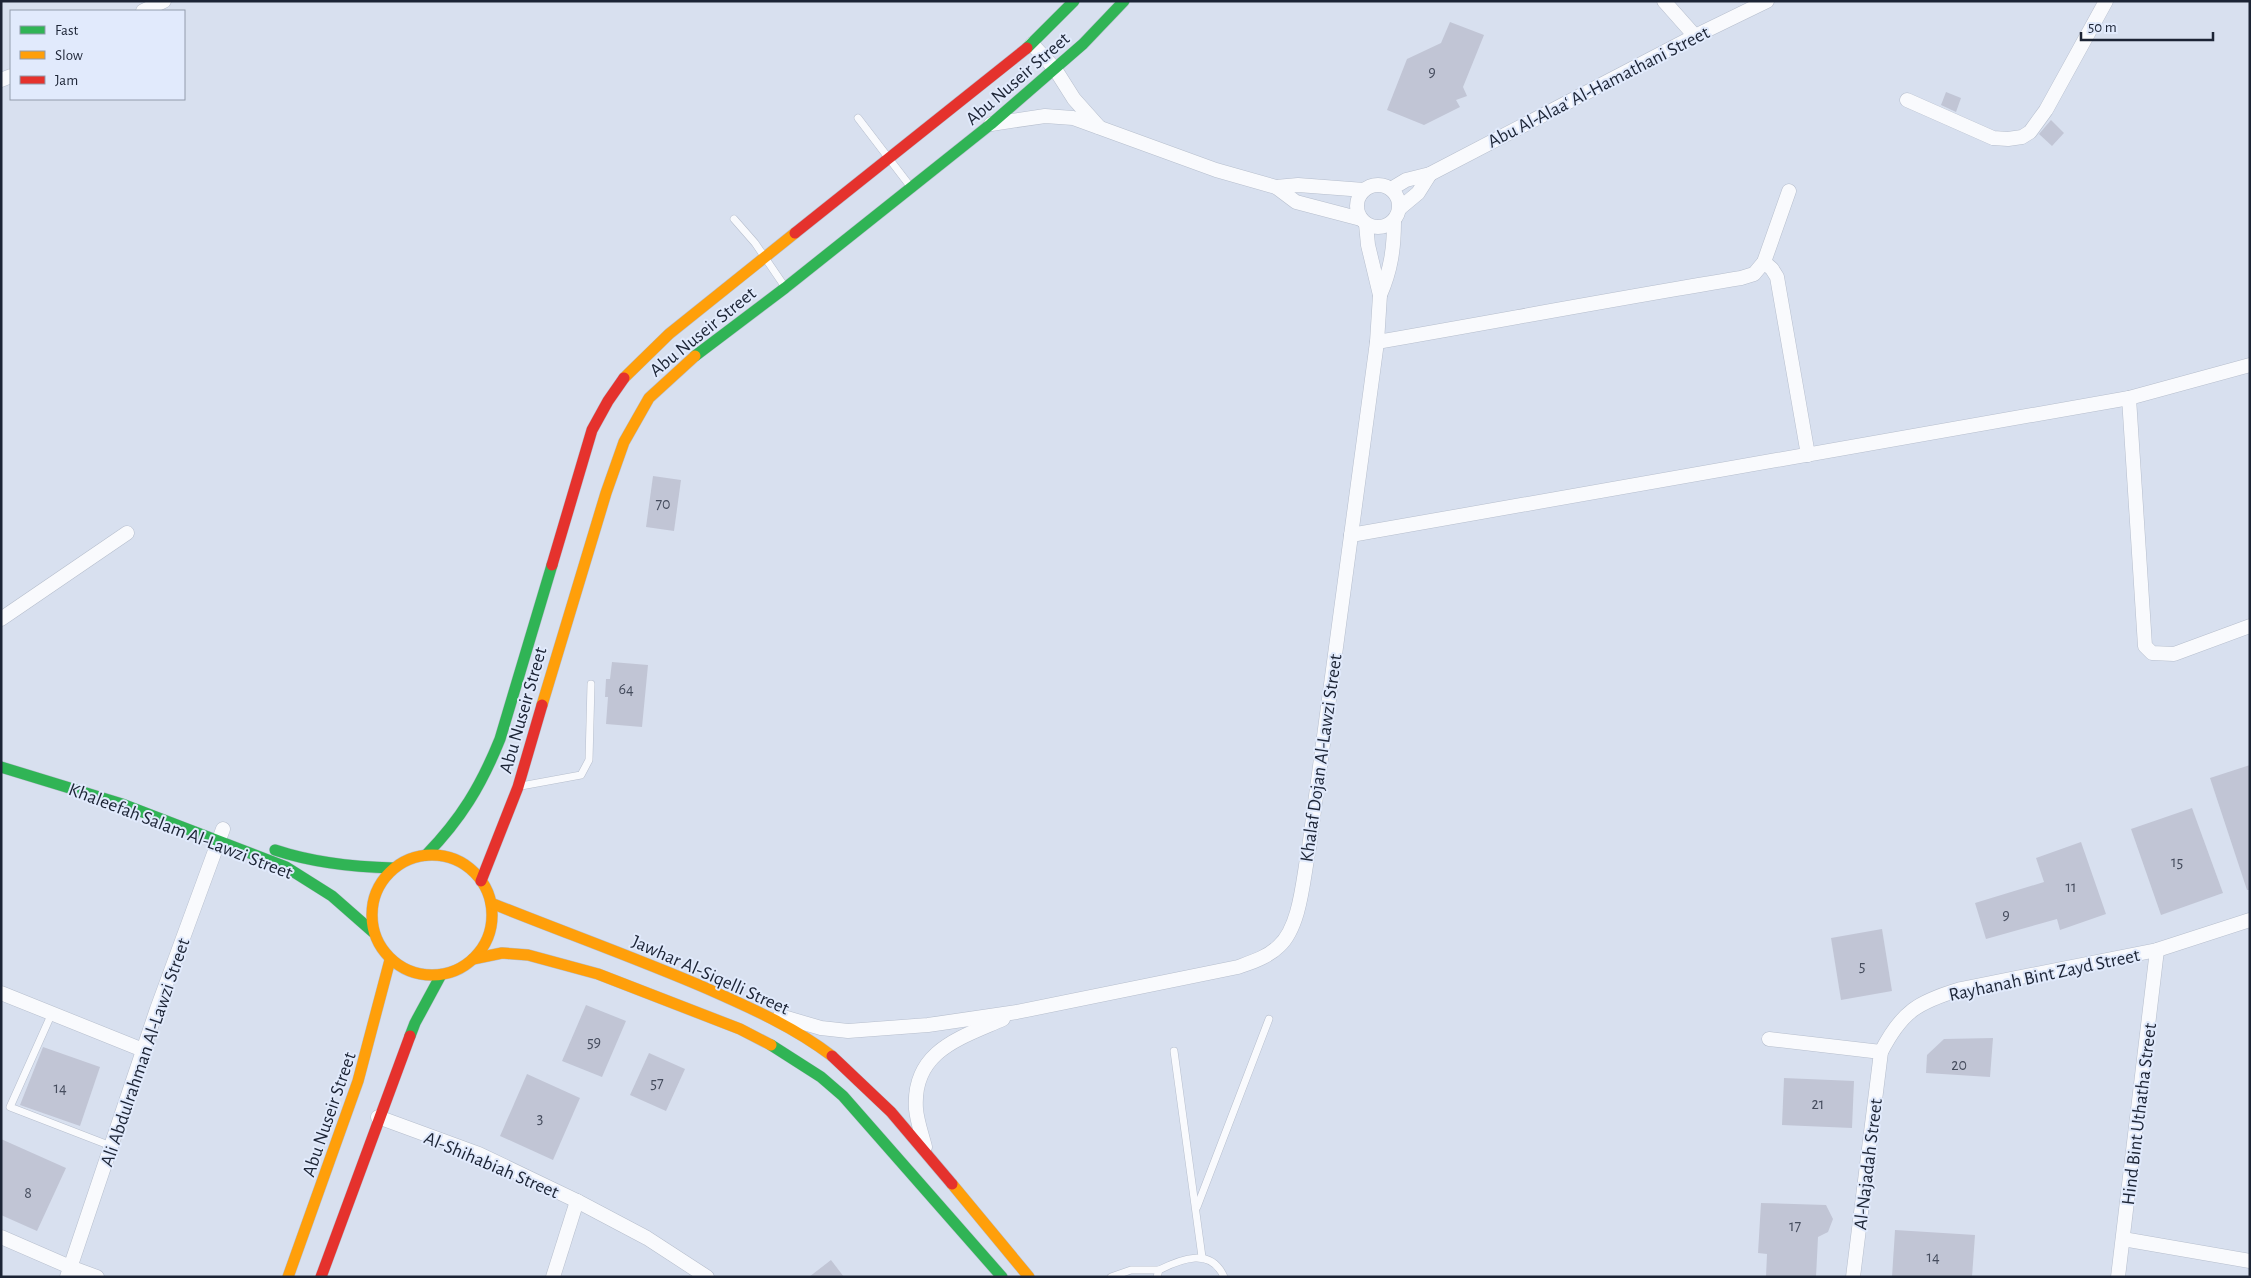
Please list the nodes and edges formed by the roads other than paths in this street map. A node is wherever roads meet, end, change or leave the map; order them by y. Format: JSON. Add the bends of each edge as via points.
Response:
{"nodes":[{"id":1,"x":164,"y":1,"type":"edge"},
{"id":2,"x":1074,"y":1,"type":"edge"},
{"id":3,"x":1124,"y":1,"type":"edge"},
{"id":4,"x":1664,"y":1,"type":"edge"},
{"id":5,"x":1768,"y":1,"type":"edge"},
{"id":6,"x":2106,"y":1,"type":"edge"},
{"id":7,"x":145,"y":10,"type":"edge"},
{"id":8,"x":1695,"y":36,"type":"junction"},
{"id":9,"x":1032,"y":44,"type":"junction"},
{"id":10,"x":1056,"y":69,"type":"junction"},
{"id":11,"x":1907,"y":100,"type":"dead end"},
{"id":12,"x":858,"y":118,"type":"dead end"},
{"id":13,"x":992,"y":124,"type":"junction"},
{"id":14,"x":1100,"y":127,"type":"junction"},
{"id":15,"x":891,"y":159,"type":"junction"},
{"id":16,"x":1430,"y":174,"type":"junction"},
{"id":17,"x":1276,"y":187,"type":"junction"},
{"id":18,"x":912,"y":188,"type":"junction"},
{"id":19,"x":1391,"y":189,"type":"junction"},
{"id":20,"x":1364,"y":190,"type":"junction"},
{"id":21,"x":1789,"y":191,"type":"dead end"},
{"id":22,"x":1397,"y":214,"type":"junction"},
{"id":23,"x":734,"y":219,"type":"dead end"},
{"id":24,"x":1364,"y":222,"type":"junction"},
{"id":25,"x":763,"y":258,"type":"junction"},
{"id":26,"x":1764,"y":262,"type":"junction"},
{"id":27,"x":785,"y":288,"type":"junction"},
{"id":28,"x":1380,"y":295,"type":"junction"},
{"id":29,"x":1377,"y":342,"type":"junction"},
{"id":30,"x":2250,"y":365,"type":"edge"},
{"id":31,"x":2129,"y":398,"type":"junction"},
{"id":32,"x":1808,"y":455,"type":"junction"},
{"id":33,"x":128,"y":533,"type":"dead end"},
{"id":34,"x":1351,"y":535,"type":"junction"},
{"id":35,"x":1,"y":620,"type":"edge"},
{"id":36,"x":2250,"y":626,"type":"edge"},
{"id":37,"x":591,"y":684,"type":"dead end"},
{"id":38,"x":1,"y":767,"type":"edge"},
{"id":39,"x":74,"y":777,"type":"dead end"},
{"id":40,"x":518,"y":787,"type":"junction"},
{"id":41,"x":190,"y":818,"type":"dead end"},
{"id":42,"x":208,"y":824,"type":"dead end"},
{"id":43,"x":221,"y":835,"type":"junction"},
{"id":44,"x":237,"y":835,"type":"dead end"},
{"id":45,"x":260,"y":844,"type":"dead end"},
{"id":46,"x":426,"y":855,"type":"junction"},
{"id":47,"x":393,"y":868,"type":"junction"},
{"id":48,"x":481,"y":881,"type":"junction"},
{"id":49,"x":491,"y":903,"type":"junction"},
{"id":50,"x":2250,"y":920,"type":"edge"},
{"id":51,"x":373,"y":932,"type":"junction"},
{"id":52,"x":2157,"y":950,"type":"junction"},
{"id":53,"x":473,"y":959,"type":"junction"},
{"id":54,"x":390,"y":960,"type":"junction"},
{"id":55,"x":441,"y":975,"type":"junction"},
{"id":56,"x":1,"y":993,"type":"edge"},
{"id":57,"x":748,"y":1006,"type":"junction"},
{"id":58,"x":52,"y":1012,"type":"junction"},
{"id":59,"x":1017,"y":1012,"type":"junction"},
{"id":60,"x":1269,"y":1019,"type":"dead end"},
{"id":61,"x":1769,"y":1039,"type":"dead end"},
{"id":62,"x":143,"y":1050,"type":"junction"},
{"id":63,"x":1174,"y":1051,"type":"dead end"},
{"id":64,"x":1881,"y":1052,"type":"junction"},
{"id":65,"x":378,"y":1117,"type":"junction"},
{"id":66,"x":112,"y":1146,"type":"junction"},
{"id":67,"x":926,"y":1152,"type":"junction"},
{"id":68,"x":577,"y":1201,"type":"junction"},
{"id":69,"x":1196,"y":1210,"type":"junction"},
{"id":70,"x":1,"y":1236,"type":"edge"},
{"id":71,"x":2123,"y":1239,"type":"junction"},
{"id":72,"x":1202,"y":1257,"type":"junction"},
{"id":73,"x":2250,"y":1261,"type":"edge"},
{"id":74,"x":69,"y":1272,"type":"edge"},
{"id":75,"x":1158,"y":1273,"type":"edge"},
{"id":76,"x":97,"y":1277,"type":"edge"},
{"id":77,"x":288,"y":1277,"type":"edge"},
{"id":78,"x":321,"y":1277,"type":"edge"},
{"id":79,"x":553,"y":1277,"type":"edge"},
{"id":80,"x":707,"y":1277,"type":"edge"},
{"id":81,"x":1002,"y":1277,"type":"edge"},
{"id":82,"x":1030,"y":1277,"type":"edge"},
{"id":83,"x":1111,"y":1277,"type":"edge"},
{"id":84,"x":1224,"y":1277,"type":"edge"},
{"id":85,"x":1854,"y":1277,"type":"edge"},
{"id":86,"x":2118,"y":1277,"type":"edge"}],
"edges":[{"from":1,"to":7,"type":"street"},
{"from":2,"to":9,"type":"main road","name":"Abu Nuseir Street"},
{"from":3,"to":10,"type":"main road","name":"Abu Nuseir Street"},
{"from":4,"to":8,"type":"street"},
{"from":5,"to":8,"type":"street","name":"Abu Al-Alaa‘ Al-Hamathani Street"},
{"from":6,"to":11,"type":"street","via":[[2046,110],[2030,132],[2022,137],[1994,138]]},
{"from":8,"to":16,"type":"street","name":"Abu Al-Alaa‘ Al-Hamathani Street"},
{"from":9,"to":10,"type":"street"},
{"from":9,"to":15,"type":"main road","name":"Abu Nuseir Street"},
{"from":10,"to":13,"type":"main road","name":"Abu Nuseir Street"},
{"from":10,"to":14,"type":"street","via":[[1074,99]]},
{"from":12,"to":15,"type":"lane"},
{"from":13,"to":14,"type":"street","via":[[1054,115]]},
{"from":13,"to":18,"type":"main road","name":"Abu Nuseir Street"},
{"from":14,"to":17,"type":"street","via":[[1216,170]]},
{"from":15,"to":18,"type":"lane"},
{"from":15,"to":25,"type":"main road","name":"Abu Nuseir Street"},
{"from":16,"to":19,"type":"street","name":"Abu Al-Alaa‘ Al-Hamathani Street","via":[[1406,180]]},
{"from":16,"to":22,"type":"street","name":"Abu Al-Alaa‘ Al-Hamathani Street","via":[[1418,193]]},
{"from":17,"to":20,"type":"street","via":[[1298,185]]},
{"from":17,"to":24,"type":"street","via":[[1296,202]]},
{"from":18,"to":27,"type":"main road","name":"Abu Nuseir Street"},
{"from":19,"to":20,"type":"street","via":[[1377,184]]},
{"from":19,"to":22,"type":"street","via":[[1399,201]]},
{"from":20,"to":24,"type":"street","via":[[1356,204]]},
{"from":21,"to":26,"type":"street"},
{"from":22,"to":24,"type":"street","via":[[1381,228]]},
{"from":22,"to":28,"type":"street","name":"Khalaf Dojan Al-Lawzi Street","via":[[1393,260]]},
{"from":23,"to":25,"type":"lane"},
{"from":24,"to":28,"type":"street","name":"Khalaf Dojan Al-Lawzi Street"},
{"from":25,"to":27,"type":"lane"},
{"from":25,"to":46,"type":"main road","name":"Abu Nuseir Street","via":[[645,355],[606,402],[581,462],[535,626],[488,771],[465,813]]},
{"from":26,"to":29,"type":"street","via":[[1754,274],[1741,278]]},
{"from":26,"to":32,"type":"street","via":[[1777,277]]},
{"from":27,"to":40,"type":"main road","name":"Abu Nuseir Street","via":[[674,374],[649,398],[637,416],[606,493]]},
{"from":28,"to":29,"type":"street","name":"Khalaf Dojan Al-Lawzi Street"},
{"from":29,"to":34,"type":"street","name":"Khalaf Dojan Al-Lawzi Street"},
{"from":30,"to":31,"type":"street"},
{"from":31,"to":32,"type":"street"},
{"from":31,"to":36,"type":"street","via":[[2145,646],[2152,653],[2174,654]]},
{"from":32,"to":34,"type":"street"},
{"from":33,"to":35,"type":"street"},
{"from":34,"to":59,"type":"street","name":"Khalaf Dojan Al-Lawzi Street","via":[[1309,848],[1290,932],[1279,946],[1262,958],[1238,967]]},
{"from":37,"to":40,"type":"lane","via":[[589,760],[581,775]]},
{"from":38,"to":43,"type":"main road","name":"Khaleefah Salam Al-Lawzi Street"},
{"from":39,"to":41,"type":"main road","name":"Khaleefah Salam Al-Lawzi Street"},
{"from":40,"to":48,"type":"main road","name":"Abu Nuseir Street"},
{"from":42,"to":43,"type":"main road","name":"Khaleefah Salam Al-Lawzi Street"},
{"from":43,"to":44,"type":"main road","name":"Khaleefah Salam Al-Lawzi Street"},
{"from":43,"to":51,"type":"main road","name":"Khaleefah Salam Al-Lawzi Street","via":[[312,881]]},
{"from":43,"to":62,"type":"street","name":"Ali Abdulrahman Al-Lawzi Street"},
{"from":45,"to":47,"type":"main road","name":"Khaleefah Salam Al-Lawzi Street","via":[[304,860]]},
{"from":46,"to":47,"type":"main road","via":[[409,859]]},
{"from":46,"to":48,"type":"main road","via":[[457,861],[471,869]]},
{"from":47,"to":51,"type":"main road","via":[[379,884],[372,904]]},
{"from":48,"to":49,"type":"main road"},
{"from":49,"to":53,"type":"main road","via":[[492,923],[485,943]]},
{"from":49,"to":57,"type":"main road","name":"Jawhar Al-Siqelli Street","via":[[649,963]]},
{"from":50,"to":52,"type":"street","name":"Rayhanah Bint Zayd Street"},
{"from":51,"to":54,"type":"main road"},
{"from":52,"to":64,"type":"street","name":"Rayhanah Bint Zayd Street","via":[[1961,989],[1930,999],[1906,1014],[1890,1033]]},
{"from":52,"to":71,"type":"street","name":"Hind Bint Uthatha Street"},
{"from":53,"to":55,"type":"main road"},
{"from":53,"to":81,"type":"main road","name":"Jawhar Al-Siqelli Street","via":[[502,953],[528,955],[598,974],[740,1029],[785,1052],[843,1096]]},
{"from":54,"to":55,"type":"main road","via":[[406,970],[423,975]]},
{"from":54,"to":77,"type":"main road","name":"Abu Nuseir Street","via":[[380,1013],[359,1079]]},
{"from":55,"to":65,"type":"main road","via":[[415,1022]]},
{"from":56,"to":58,"type":"street"},
{"from":57,"to":59,"type":"street","name":"Khalaf Dojan Al-Lawzi Street","via":[[821,1028],[848,1031],[928,1025]]},
{"from":57,"to":67,"type":"main road","name":"Jawhar Al-Siqelli Street","via":[[807,1039],[838,1062],[883,1103]]},
{"from":58,"to":62,"type":"street"},
{"from":58,"to":66,"type":"lane","via":[[10,1107]]},
{"from":59,"to":67,"type":"street","name":"Khalaf Dojan Al-Lawzi Street","via":[[948,1044],[925,1067],[917,1084],[916,1111]]},
{"from":60,"to":69,"type":"lane"},
{"from":61,"to":64,"type":"street"},
{"from":62,"to":66,"type":"street","name":"Ali Abdulrahman Al-Lawzi Street"},
{"from":63,"to":69,"type":"lane"},
{"from":64,"to":85,"type":"street","name":"Al-Najadah Street"},
{"from":65,"to":68,"type":"street","name":"Al-Shihabiah Street","via":[[479,1154]]},
{"from":65,"to":78,"type":"main road"},
{"from":66,"to":74,"type":"street","name":"Ali Abdulrahman Al-Lawzi Street"},
{"from":67,"to":82,"type":"main road","name":"Jawhar Al-Siqelli Street"},
{"from":68,"to":79,"type":"street","name":"Al-Shihabiah Street"},
{"from":68,"to":80,"type":"street","name":"Al-Shihabiah Street","via":[[646,1238]]},
{"from":69,"to":72,"type":"lane"},
{"from":70,"to":74,"type":"street"},
{"from":71,"to":73,"type":"street"},
{"from":71,"to":86,"type":"street","name":"Hind Bint Uthatha Street"},
{"from":72,"to":75,"type":"lane","via":[[1184,1259]]},
{"from":72,"to":84,"type":"lane","via":[[1215,1264]]},
{"from":74,"to":76,"type":"street"},
{"from":75,"to":83,"type":"lane","via":[[1130,1270]]}]}
